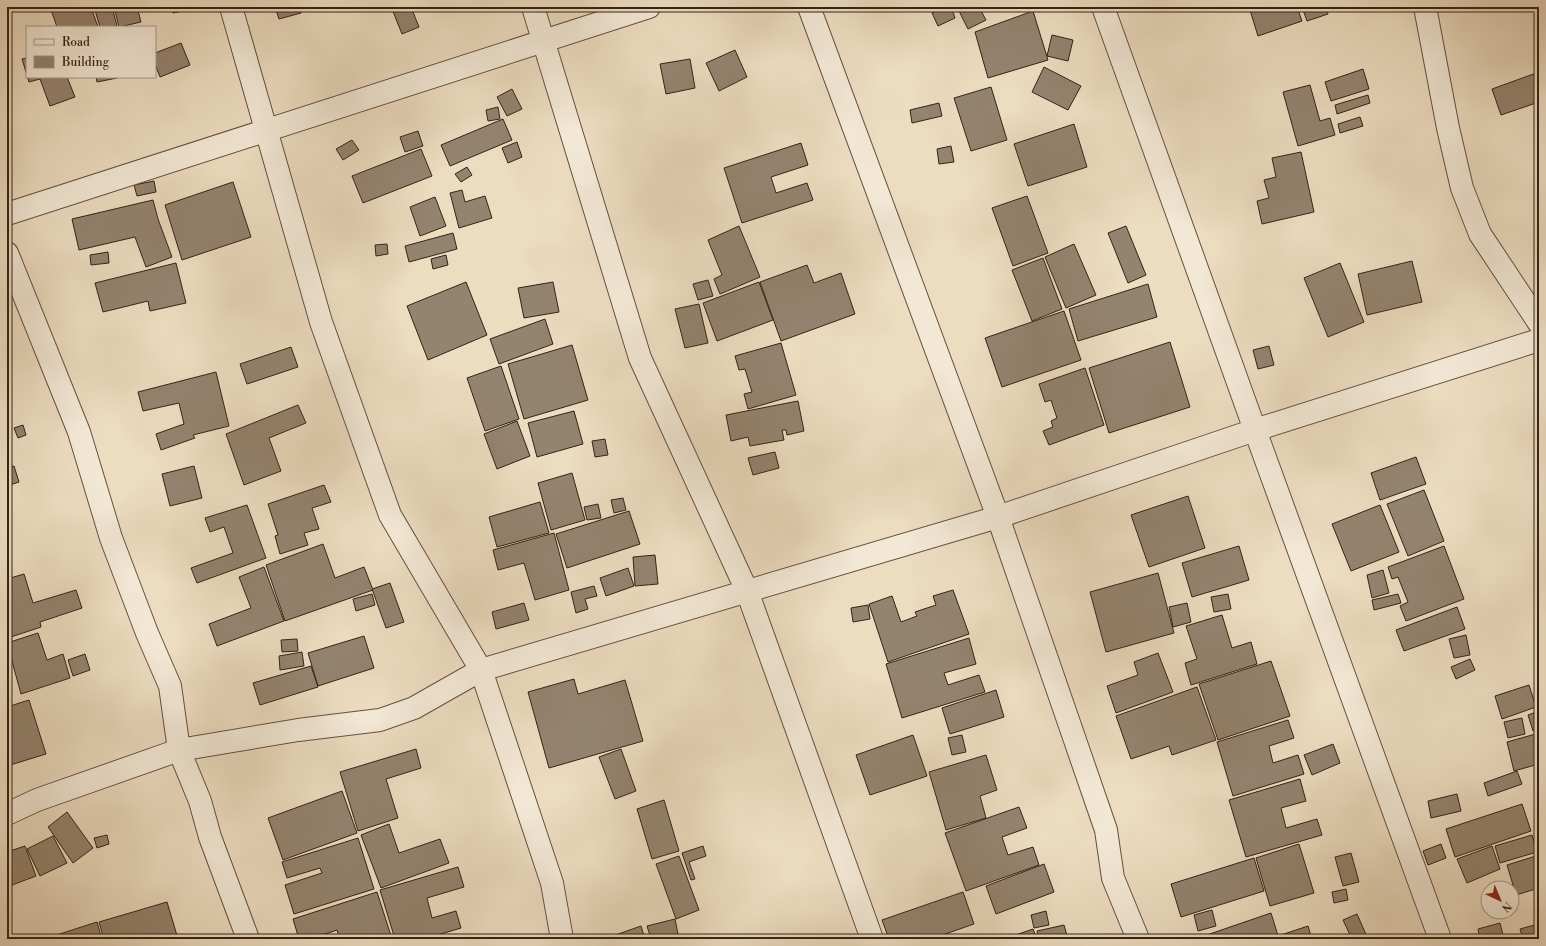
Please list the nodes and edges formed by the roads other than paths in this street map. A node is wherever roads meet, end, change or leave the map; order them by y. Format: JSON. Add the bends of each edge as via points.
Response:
{"nodes":[{"id":1,"x":232,"y":7,"type":"edge"},
{"id":2,"x":533,"y":7,"type":"edge"},
{"id":3,"x":649,"y":7,"type":"edge"},
{"id":4,"x":809,"y":7,"type":"edge"},
{"id":5,"x":1103,"y":7,"type":"edge"},
{"id":6,"x":1425,"y":7,"type":"edge"},
{"id":7,"x":542,"y":41,"type":"junction"},
{"id":8,"x":267,"y":130,"type":"junction"},
{"id":9,"x":7,"y":214,"type":"edge"},
{"id":10,"x":7,"y":253,"type":"edge"},
{"id":11,"x":1539,"y":323,"type":"edge"},
{"id":12,"x":1539,"y":340,"type":"edge"},
{"id":13,"x":1255,"y":430,"type":"junction"},
{"id":14,"x":998,"y":517,"type":"junction"},
{"id":15,"x":747,"y":591,"type":"junction"},
{"id":16,"x":481,"y":670,"type":"junction"},
{"id":17,"x":179,"y":750,"type":"junction"},
{"id":18,"x":7,"y":814,"type":"edge"},
{"id":19,"x":248,"y":939,"type":"edge"},
{"id":20,"x":562,"y":939,"type":"edge"},
{"id":21,"x":872,"y":939,"type":"edge"},
{"id":22,"x":1138,"y":939,"type":"edge"},
{"id":23,"x":1440,"y":939,"type":"edge"}],
"edges":[{"from":1,"to":8,"type":"street"},
{"from":2,"to":7,"type":"street"},
{"from":3,"to":7,"type":"street"},
{"from":4,"to":14,"type":"street"},
{"from":5,"to":13,"type":"street"},
{"from":6,"to":11,"type":"street","via":[[1462,188],[1480,234]]},
{"from":7,"to":8,"type":"street"},
{"from":7,"to":15,"type":"street","via":[[640,358]]},
{"from":8,"to":9,"type":"street"},
{"from":8,"to":16,"type":"street","via":[[321,322],[390,515]]},
{"from":10,"to":17,"type":"street","via":[[79,432],[111,538],[170,686]]},
{"from":12,"to":13,"type":"street"},
{"from":13,"to":14,"type":"street"},
{"from":13,"to":23,"type":"street"},
{"from":14,"to":15,"type":"street"},
{"from":14,"to":22,"type":"street","via":[[1106,830],[1113,878]]},
{"from":15,"to":16,"type":"street"},
{"from":15,"to":21,"type":"street"},
{"from":16,"to":17,"type":"street","via":[[414,708],[380,720],[298,730]]},
{"from":16,"to":20,"type":"street","via":[[552,884]]},
{"from":17,"to":18,"type":"street","via":[[37,800]]},
{"from":17,"to":19,"type":"street","via":[[200,801],[210,837]]}]}
